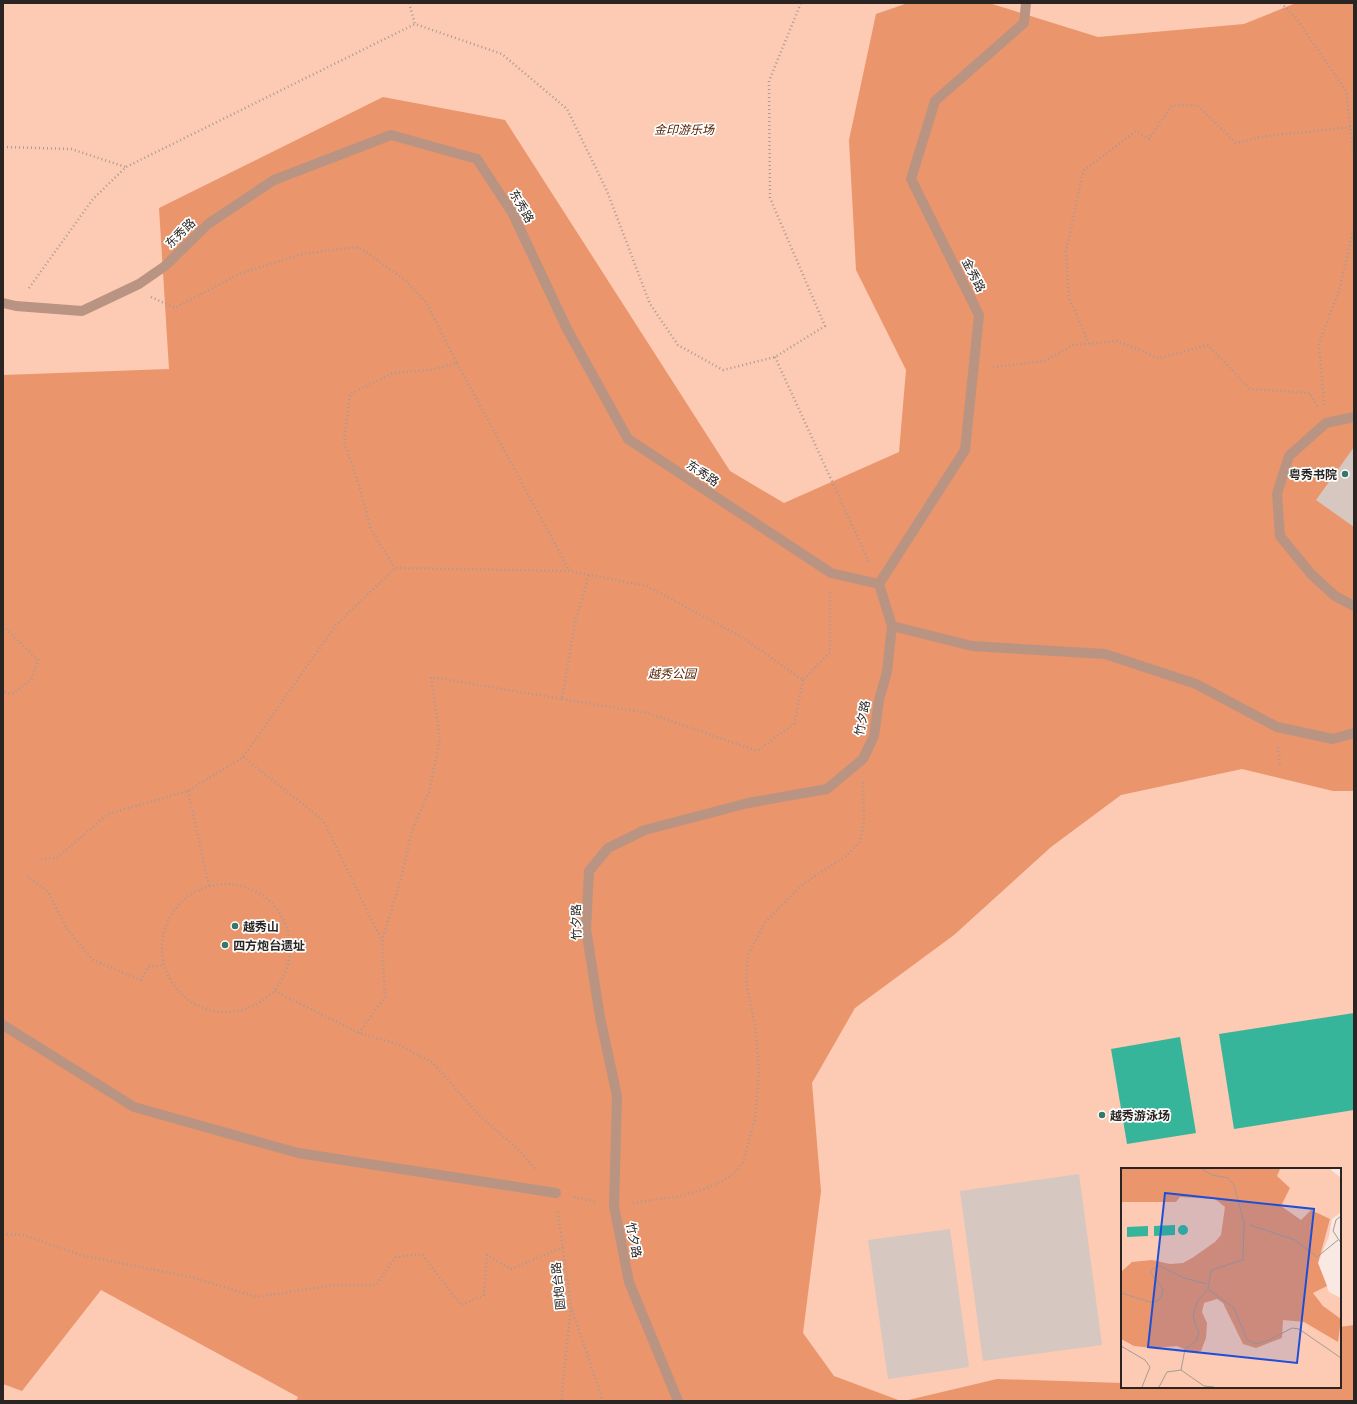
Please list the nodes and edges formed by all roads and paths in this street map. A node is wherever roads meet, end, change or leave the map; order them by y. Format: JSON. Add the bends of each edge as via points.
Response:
{"nodes":[{"id":1,"x":409,"y":3,"type":"edge"},
{"id":2,"x":801,"y":3,"type":"edge"},
{"id":3,"x":1026,"y":3,"type":"edge"},
{"id":4,"x":1281,"y":3,"type":"edge"},
{"id":5,"x":415,"y":24,"type":"junction"},
{"id":6,"x":1350,"y":127,"type":"junction"},
{"id":7,"x":1354,"y":128,"type":"edge"},
{"id":8,"x":3,"y":147,"type":"edge"},
{"id":9,"x":1354,"y":158,"type":"edge"},
{"id":10,"x":126,"y":167,"type":"junction"},
{"id":11,"x":1354,"y":227,"type":"edge"},
{"id":12,"x":139,"y":284,"type":"junction"},
{"id":13,"x":3,"y":303,"type":"edge"},
{"id":14,"x":16,"y":306,"type":"junction"},
{"id":15,"x":1089,"y":344,"type":"junction"},
{"id":16,"x":775,"y":356,"type":"junction"},
{"id":17,"x":457,"y":363,"type":"junction"},
{"id":18,"x":974,"y":370,"type":"junction"},
{"id":19,"x":1354,"y":417,"type":"edge"},
{"id":20,"x":1326,"y":423,"type":"junction"},
{"id":21,"x":396,"y":568,"type":"junction"},
{"id":22,"x":569,"y":571,"type":"junction"},
{"id":23,"x":830,"y":573,"type":"junction"},
{"id":24,"x":589,"y":575,"type":"junction"},
{"id":25,"x":879,"y":584,"type":"junction"},
{"id":26,"x":1354,"y":606,"type":"edge"},
{"id":27,"x":3,"y":626,"type":"edge"},
{"id":28,"x":892,"y":626,"type":"junction"},
{"id":29,"x":803,"y":680,"type":"junction"},
{"id":30,"x":3,"y":691,"type":"edge"},
{"id":31,"x":562,"y":699,"type":"junction"},
{"id":32,"x":1354,"y":733,"type":"edge"},
{"id":33,"x":243,"y":757,"type":"junction"},
{"id":34,"x":863,"y":759,"type":"junction"},
{"id":35,"x":188,"y":791,"type":"junction"},
{"id":36,"x":41,"y":859,"type":"dead end"},
{"id":37,"x":27,"y":876,"type":"dead end"},
{"id":38,"x":209,"y":886,"type":"junction"},
{"id":39,"x":382,"y":940,"type":"junction"},
{"id":40,"x":164,"y":965,"type":"junction"},
{"id":41,"x":275,"y":991,"type":"junction"},
{"id":42,"x":3,"y":1024,"type":"edge"},
{"id":43,"x":359,"y":1033,"type":"junction"},
{"id":44,"x":556,"y":1193,"type":"junction"},
{"id":45,"x":614,"y":1206,"type":"junction"},
{"id":46,"x":3,"y":1234,"type":"edge"},
{"id":47,"x":563,"y":1247,"type":"junction"},
{"id":48,"x":571,"y":1308,"type":"junction"},
{"id":49,"x":562,"y":1401,"type":"edge"},
{"id":50,"x":603,"y":1401,"type":"edge"},
{"id":51,"x":678,"y":1401,"type":"edge"}],
"edges":[{"from":1,"to":5,"type":"path"},
{"from":2,"to":16,"type":"path","via":[[769,81],[770,198],[826,326]]},
{"from":3,"to":18,"type":"street","name":"金秀路","via":[[1024,23],[935,101],[911,179],[980,315]]},
{"from":4,"to":6,"type":"path","via":[[1296,18],[1346,91]]},
{"from":5,"to":10,"type":"path"},
{"from":5,"to":16,"type":"path","via":[[502,54],[567,109],[607,191],[650,304],[678,344],[723,370]]},
{"from":6,"to":7,"type":"path"},
{"from":6,"to":9,"type":"path"},
{"from":6,"to":15,"type":"path","via":[[1260,137],[1236,143],[1197,104],[1172,105],[1148,139],[1136,131],[1083,171],[1066,252],[1069,298]]},
{"from":8,"to":10,"type":"path","via":[[71,149]]},
{"from":10,"to":14,"type":"path","via":[[93,199]]},
{"from":11,"to":20,"type":"path","via":[[1339,290],[1320,344]]},
{"from":12,"to":14,"type":"street","name":"东秀路","via":[[82,311]]},
{"from":12,"to":17,"type":"path","via":[[150,297],[175,308],[239,274],[302,254],[359,247],[405,280],[426,302]]},
{"from":12,"to":23,"type":"street","name":"东秀路","via":[[166,266],[208,224],[274,180],[391,135],[477,159],[513,214],[567,329],[628,439]]},
{"from":13,"to":14,"type":"street","name":"东秀路"},
{"from":15,"to":18,"type":"path","via":[[1073,345],[1045,361]]},
{"from":15,"to":20,"type":"path","via":[[1117,341],[1159,358],[1208,345],[1250,389],[1310,394]]},
{"from":16,"to":25,"type":"path"},
{"from":17,"to":21,"type":"path","via":[[431,370],[394,373],[350,394],[344,442],[371,530]]},
{"from":17,"to":22,"type":"path"},
{"from":18,"to":25,"type":"street","name":"金秀路","via":[[965,450]]},
{"from":19,"to":20,"type":"street"},
{"from":20,"to":26,"type":"street","via":[[1289,456],[1277,494],[1280,536],[1311,574],[1335,596]]},
{"from":21,"to":22,"type":"path"},
{"from":21,"to":33,"type":"path","via":[[336,625]]},
{"from":22,"to":24,"type":"path"},
{"from":23,"to":25,"type":"street","name":"东秀路"},
{"from":23,"to":29,"type":"path","via":[[830,652]]},
{"from":24,"to":29,"type":"path","via":[[647,586],[740,636]]},
{"from":24,"to":31,"type":"path","via":[[575,622]]},
{"from":25,"to":28,"type":"street"},
{"from":27,"to":30,"type":"path","via":[[38,660],[30,680],[12,694]]},
{"from":28,"to":32,"type":"street","via":[[972,646],[1105,654],[1196,684],[1277,727],[1333,739]]},
{"from":28,"to":34,"type":"street","name":"竹夕路","via":[[887,672],[879,700],[874,736]]},
{"from":29,"to":31,"type":"path","via":[[794,724],[757,751],[648,713]]},
{"from":31,"to":39,"type":"path","via":[[431,677],[440,738],[429,792],[412,830],[402,875]]},
{"from":33,"to":35,"type":"path"},
{"from":33,"to":39,"type":"path","via":[[323,820]]},
{"from":34,"to":45,"type":"path","via":[[864,821],[860,842],[846,856],[804,883],[766,921],[748,955],[746,983],[755,1025],[759,1072],[755,1118],[743,1163],[731,1176],[707,1188],[681,1196]]},
{"from":34,"to":45,"type":"street","name":"竹夕路","via":[[827,789],[748,803],[645,830],[608,848],[589,871],[586,929],[600,1017],[617,1096]]},
{"from":35,"to":36,"type":"path","via":[[108,814],[57,858]]},
{"from":35,"to":38,"type":"path"},
{"from":37,"to":40,"type":"path","via":[[48,892],[67,929],[93,960],[141,980],[148,966]]},
{"from":38,"to":40,"type":"path","via":[[193,892],[180,902],[170,916],[163,932],[161,948]]},
{"from":38,"to":41,"type":"path","via":[[230,883],[250,887],[268,898],[282,914],[290,933],[291,954],[286,974]]},
{"from":39,"to":43,"type":"path","via":[[385,997]]},
{"from":40,"to":41,"type":"path","via":[[172,983],[185,998],[202,1008],[214,1011],[241,1011],[259,1004]]},
{"from":41,"to":43,"type":"path"},
{"from":42,"to":44,"type":"street","via":[[134,1107],[298,1154]]},
{"from":43,"to":44,"type":"path","via":[[398,1044],[433,1063],[479,1115],[520,1151]]},
{"from":44,"to":45,"type":"path"},
{"from":44,"to":47,"type":"path","name":"圆炮台路"},
{"from":45,"to":51,"type":"street","name":"竹夕路","via":[[629,1282]]},
{"from":46,"to":47,"type":"path","via":[[24,1235],[80,1254],[191,1277],[257,1297],[335,1285],[376,1285],[396,1257],[422,1254],[461,1305],[484,1296],[486,1255],[511,1269]]},
{"from":47,"to":48,"type":"path","name":"圆炮台路"},
{"from":48,"to":49,"type":"path","name":"圆炮台路"},
{"from":48,"to":50,"type":"path"}]}
